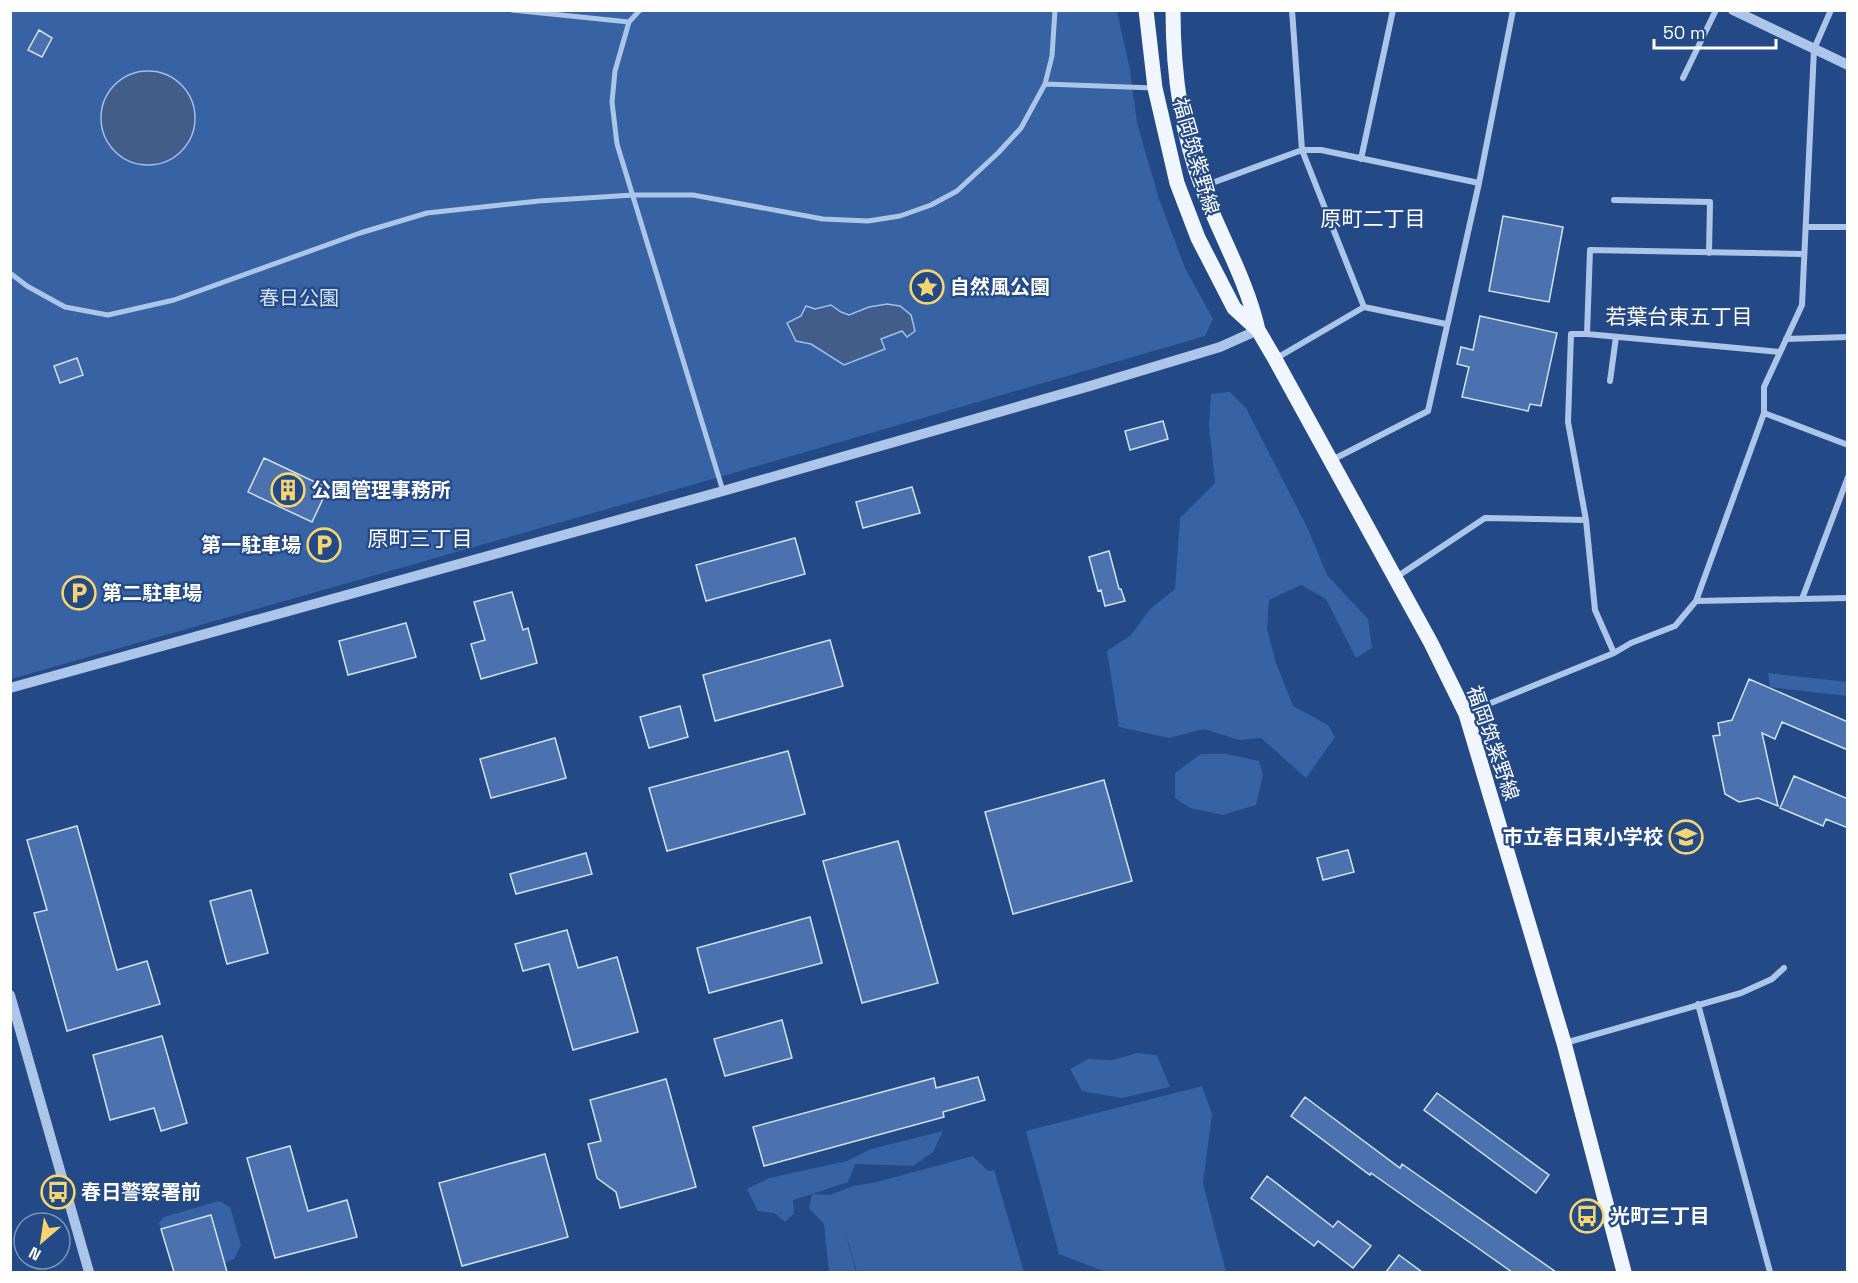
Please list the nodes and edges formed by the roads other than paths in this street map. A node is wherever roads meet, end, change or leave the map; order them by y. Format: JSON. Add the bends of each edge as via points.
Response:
{"nodes":[{"id":1,"x":512,"y":10,"type":"edge"},
{"id":2,"x":640,"y":10,"type":"edge"},
{"id":3,"x":1055,"y":10,"type":"edge"},
{"id":4,"x":1146,"y":10,"type":"edge"},
{"id":5,"x":1173,"y":10,"type":"edge"},
{"id":6,"x":1292,"y":10,"type":"edge"},
{"id":7,"x":1393,"y":10,"type":"edge"},
{"id":8,"x":1513,"y":10,"type":"edge"},
{"id":9,"x":1716,"y":10,"type":"edge"},
{"id":10,"x":1733,"y":10,"type":"edge"},
{"id":11,"x":1831,"y":10,"type":"edge"},
{"id":12,"x":629,"y":22,"type":"junction"},
{"id":13,"x":1814,"y":49,"type":"junction"},
{"id":14,"x":1848,"y":65,"type":"edge"},
{"id":15,"x":1683,"y":78,"type":"dead end"},
{"id":16,"x":1045,"y":84,"type":"junction"},
{"id":17,"x":1155,"y":88,"type":"junction"},
{"id":18,"x":1302,"y":150,"type":"junction"},
{"id":19,"x":1361,"y":159,"type":"junction"},
{"id":20,"x":1479,"y":183,"type":"junction"},
{"id":21,"x":1201,"y":187,"type":"junction"},
{"id":22,"x":633,"y":195,"type":"junction"},
{"id":23,"x":1614,"y":200,"type":"dead end"},
{"id":24,"x":1806,"y":227,"type":"junction"},
{"id":25,"x":1848,"y":227,"type":"edge"},
{"id":26,"x":1709,"y":253,"type":"junction"},
{"id":27,"x":1804,"y":255,"type":"junction"},
{"id":28,"x":10,"y":273,"type":"edge"},
{"id":29,"x":1364,"y":307,"type":"junction"},
{"id":30,"x":1446,"y":324,"type":"junction"},
{"id":31,"x":1257,"y":330,"type":"junction"},
{"id":32,"x":1587,"y":334,"type":"junction"},
{"id":33,"x":1616,"y":337,"type":"junction"},
{"id":34,"x":1848,"y":338,"type":"edge"},
{"id":35,"x":1786,"y":339,"type":"junction"},
{"id":36,"x":1780,"y":352,"type":"junction"},
{"id":37,"x":1275,"y":360,"type":"junction"},
{"id":38,"x":1610,"y":381,"type":"dead end"},
{"id":39,"x":1764,"y":413,"type":"junction"},
{"id":40,"x":1848,"y":445,"type":"edge"},
{"id":41,"x":1330,"y":461,"type":"junction"},
{"id":42,"x":1848,"y":477,"type":"edge"},
{"id":43,"x":723,"y":491,"type":"junction"},
{"id":44,"x":1586,"y":520,"type":"junction"},
{"id":45,"x":1395,"y":578,"type":"junction"},
{"id":46,"x":1848,"y":598,"type":"edge"},
{"id":47,"x":1802,"y":600,"type":"junction"},
{"id":48,"x":1696,"y":601,"type":"junction"},
{"id":49,"x":1614,"y":653,"type":"junction"},
{"id":50,"x":10,"y":688,"type":"edge"},
{"id":51,"x":1466,"y":714,"type":"junction"},
{"id":52,"x":1784,"y":968,"type":"dead end"},
{"id":53,"x":10,"y":995,"type":"edge"},
{"id":54,"x":1698,"y":1004,"type":"junction"},
{"id":55,"x":1564,"y":1043,"type":"junction"},
{"id":56,"x":89,"y":1272,"type":"edge"},
{"id":57,"x":1624,"y":1272,"type":"edge"},
{"id":58,"x":1770,"y":1272,"type":"edge"}],
"edges":[{"from":1,"to":12,"type":"street"},
{"from":2,"to":12,"type":"street"},
{"from":3,"to":16,"type":"street","via":[[1052,56]]},
{"from":4,"to":17,"type":"main road","name":"福岡筑紫野線"},
{"from":5,"to":21,"type":"main road","name":"福岡筑紫野線","via":[[1178,88]]},
{"from":6,"to":18,"type":"street"},
{"from":7,"to":19,"type":"street"},
{"from":8,"to":20,"type":"street"},
{"from":9,"to":15,"type":"street"},
{"from":10,"to":13,"type":"street"},
{"from":11,"to":13,"type":"street"},
{"from":12,"to":22,"type":"street","via":[[615,70],[612,102],[617,144]]},
{"from":13,"to":14,"type":"street"},
{"from":13,"to":24,"type":"street"},
{"from":16,"to":17,"type":"street"},
{"from":16,"to":22,"type":"street","via":[[1021,128],[999,153],[957,191],[900,216],[868,221],[823,219],[693,195]]},
{"from":17,"to":31,"type":"main road","name":"福岡筑紫野線","via":[[1178,183],[1198,238],[1234,308]]},
{"from":18,"to":19,"type":"street"},
{"from":18,"to":21,"type":"street"},
{"from":18,"to":29,"type":"street"},
{"from":19,"to":20,"type":"street"},
{"from":20,"to":30,"type":"street"},
{"from":21,"to":31,"type":"main road","name":"福岡筑紫野線","via":[[1251,302]]},
{"from":22,"to":28,"type":"street","via":[[427,213],[360,232],[174,300],[108,315],[64,307]]},
{"from":22,"to":43,"type":"street"},
{"from":23,"to":26,"type":"street","via":[[1710,202]]},
{"from":24,"to":25,"type":"street"},
{"from":24,"to":27,"type":"street"},
{"from":26,"to":27,"type":"street"},
{"from":26,"to":32,"type":"street","via":[[1590,250]]},
{"from":27,"to":35,"type":"street","via":[[1802,305]]},
{"from":29,"to":30,"type":"street"},
{"from":29,"to":37,"type":"street"},
{"from":30,"to":41,"type":"street","via":[[1428,411]]},
{"from":31,"to":37,"type":"main road","name":"福岡筑紫野線"},
{"from":31,"to":43,"type":"street","via":[[1220,347]]},
{"from":32,"to":33,"type":"street"},
{"from":32,"to":44,"type":"street","via":[[1571,334],[1568,422]]},
{"from":33,"to":36,"type":"street"},
{"from":33,"to":38,"type":"street"},
{"from":34,"to":35,"type":"street"},
{"from":35,"to":36,"type":"street"},
{"from":36,"to":39,"type":"street","via":[[1764,387]]},
{"from":37,"to":41,"type":"main road","name":"福岡筑紫野線"},
{"from":39,"to":40,"type":"street"},
{"from":39,"to":48,"type":"street"},
{"from":41,"to":45,"type":"main road","name":"福岡筑紫野線"},
{"from":42,"to":47,"type":"street"},
{"from":43,"to":50,"type":"street"},
{"from":44,"to":45,"type":"street","via":[[1485,518]]},
{"from":44,"to":49,"type":"street","via":[[1595,610]]},
{"from":45,"to":51,"type":"main road","name":"福岡筑紫野線"},
{"from":46,"to":47,"type":"street"},
{"from":47,"to":48,"type":"street"},
{"from":48,"to":49,"type":"street","via":[[1675,626]]},
{"from":49,"to":51,"type":"street"},
{"from":51,"to":55,"type":"main road","name":"福岡筑紫野線"},
{"from":52,"to":54,"type":"street","via":[[1772,979],[1741,993]]},
{"from":53,"to":56,"type":"street"},
{"from":54,"to":55,"type":"street"},
{"from":54,"to":58,"type":"street"},
{"from":55,"to":57,"type":"main road","name":"福岡筑紫野線"}]}
